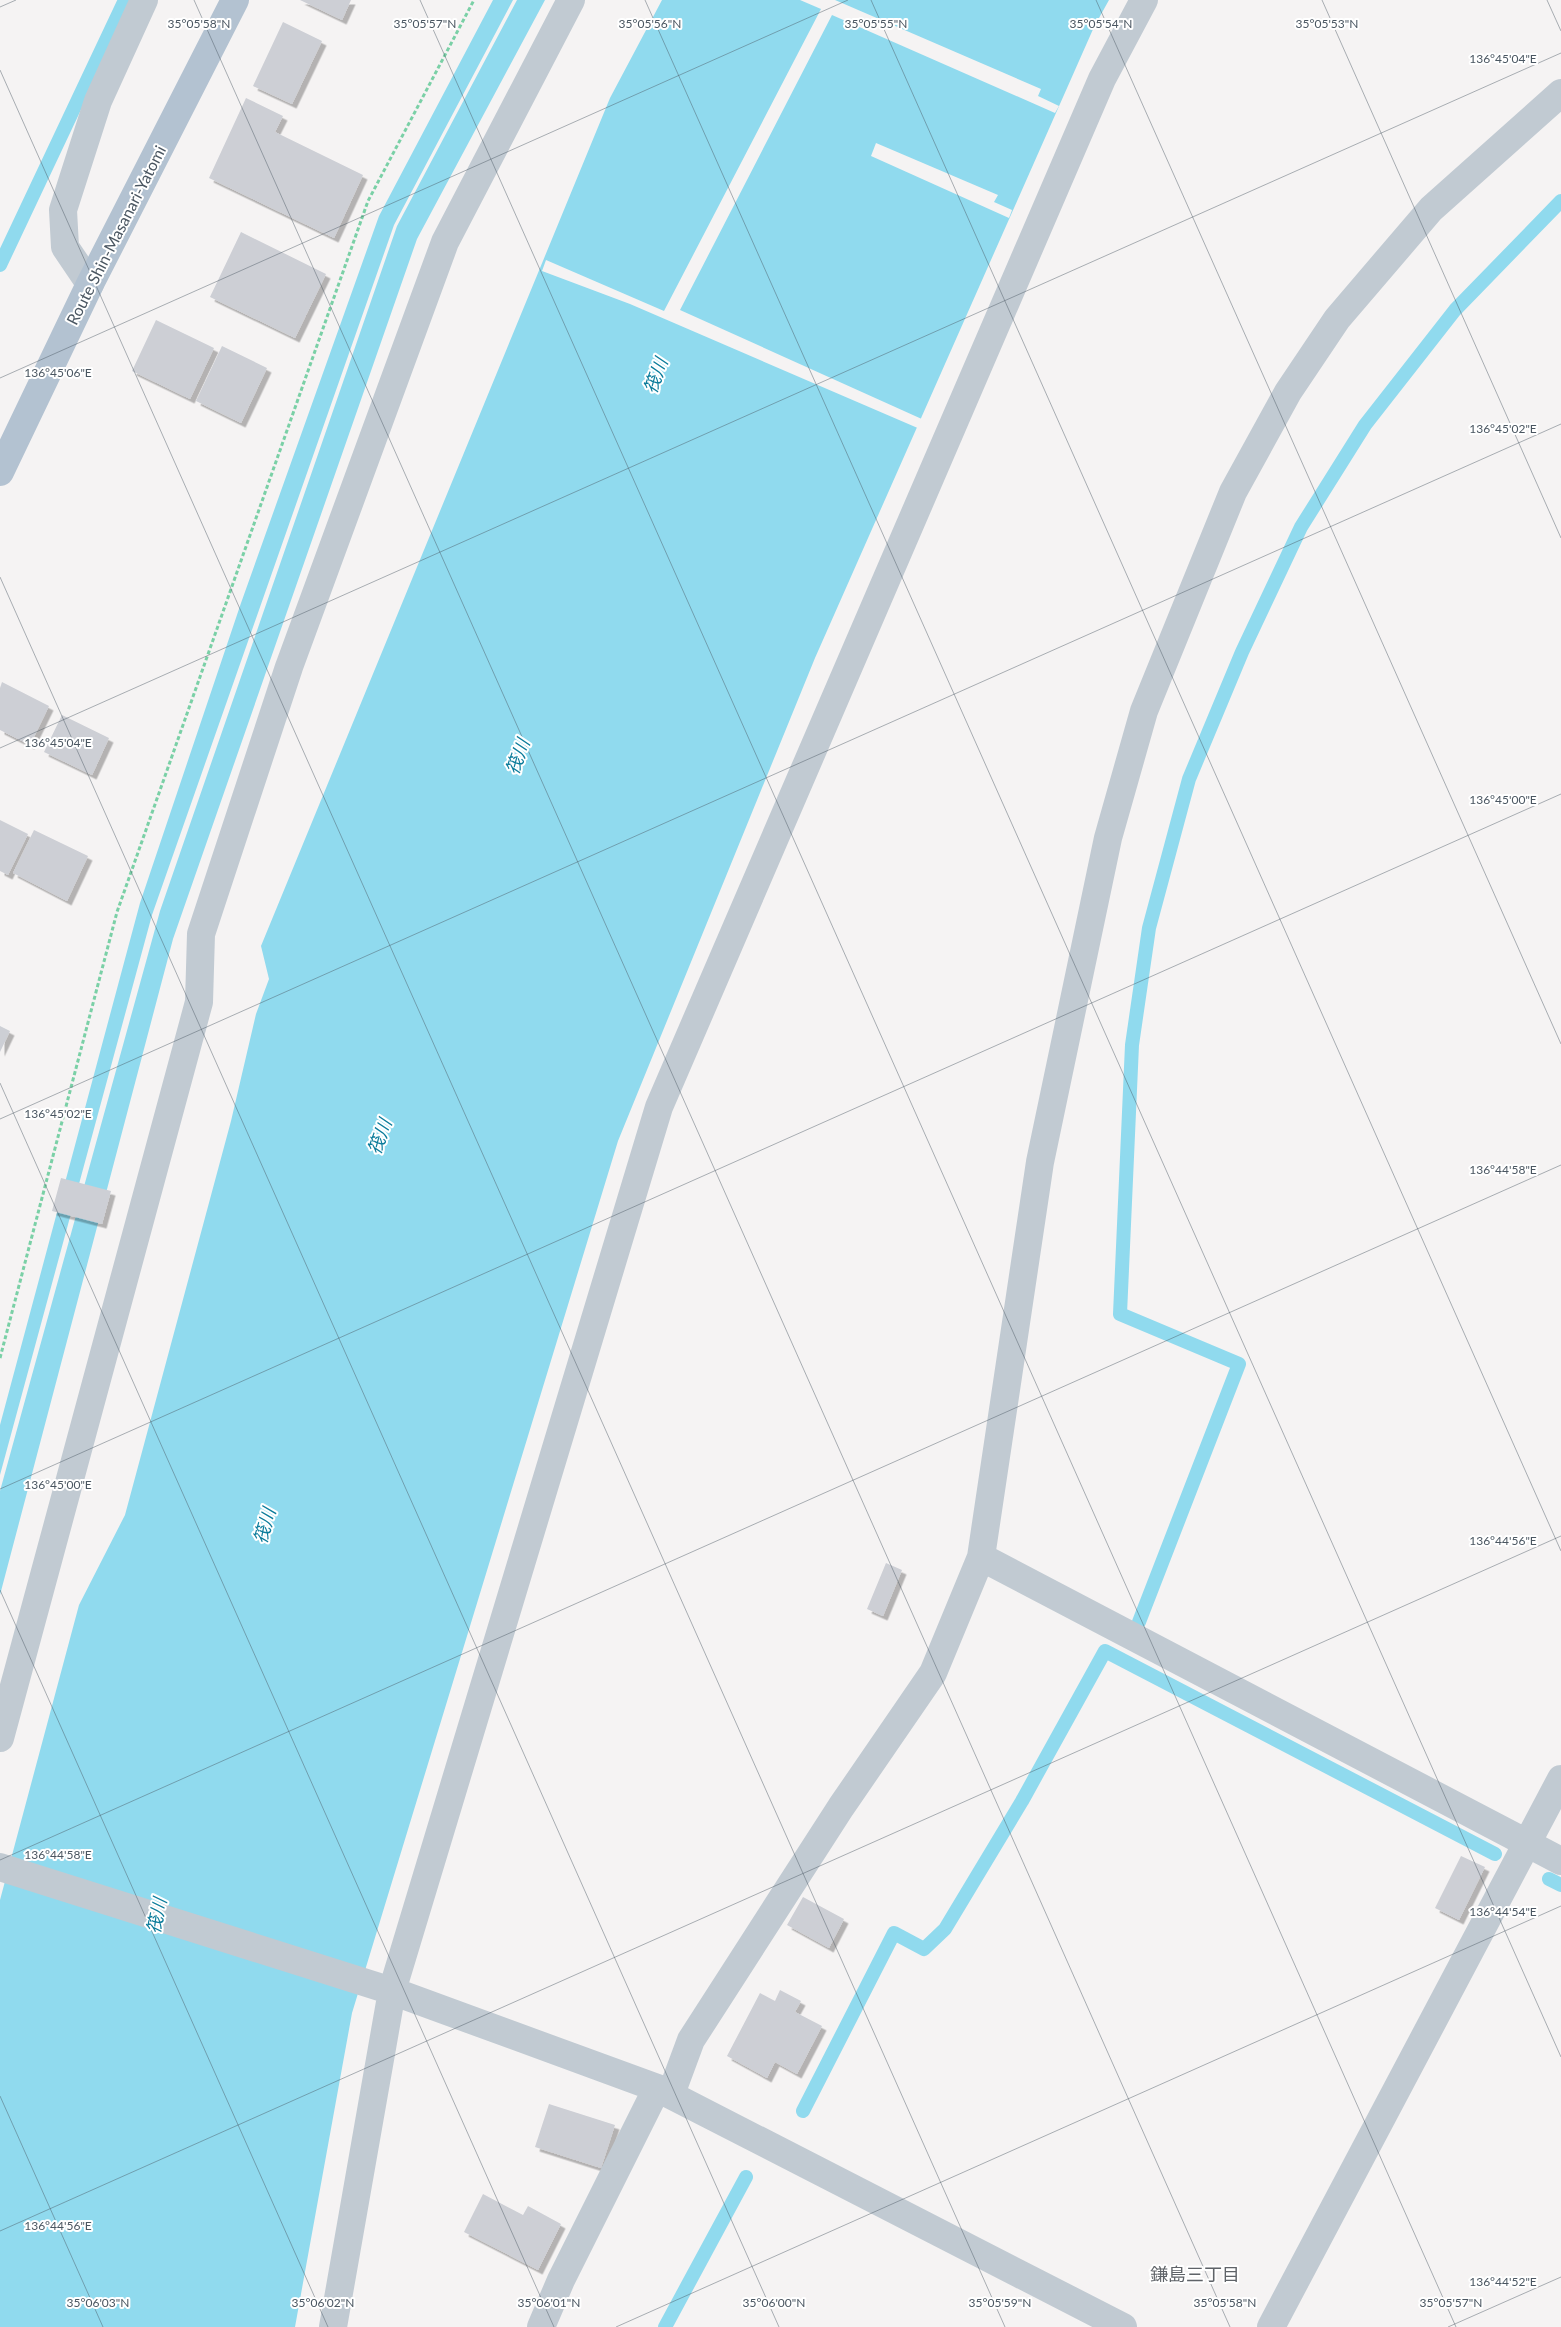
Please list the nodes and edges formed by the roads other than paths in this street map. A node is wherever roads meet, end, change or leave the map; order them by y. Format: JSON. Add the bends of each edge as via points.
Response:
{"nodes":[{"id":1,"x":144,"y":0,"type":"edge"},
{"id":2,"x":235,"y":0,"type":"edge"},
{"id":3,"x":571,"y":0,"type":"edge"},
{"id":4,"x":1144,"y":0,"type":"edge"},
{"id":5,"x":1561,"y":93,"type":"edge"},
{"id":6,"x":90,"y":284,"type":"junction"},
{"id":7,"x":0,"y":472,"type":"edge"},
{"id":8,"x":981,"y":1558,"type":"junction"},
{"id":9,"x":0,"y":1738,"type":"edge"},
{"id":10,"x":1561,"y":1779,"type":"edge"},
{"id":11,"x":1527,"y":1844,"type":"junction"},
{"id":12,"x":1561,"y":1861,"type":"edge"},
{"id":13,"x":0,"y":1868,"type":"edge"},
{"id":14,"x":392,"y":1991,"type":"junction"},
{"id":15,"x":664,"y":2091,"type":"junction"},
{"id":16,"x":333,"y":2327,"type":"edge"},
{"id":17,"x":541,"y":2327,"type":"edge"},
{"id":18,"x":1123,"y":2327,"type":"edge"},
{"id":19,"x":1271,"y":2327,"type":"edge"}],
"edges":[{"from":1,"to":6,"type":"street","via":[[98,101],[63,210],[65,247]]},
{"from":2,"to":6,"type":"main road","name":"Route Shin-Masanari-Yatomi"},
{"from":3,"to":9,"type":"street","via":[[445,242],[289,667],[201,934],[199,1002]]},
{"from":4,"to":14,"type":"street","via":[[1102,79],[659,1107]]},
{"from":5,"to":8,"type":"street","via":[[1431,209],[1331,327],[1288,392],[1233,492],[1144,711],[1108,838],[1040,1162]]},
{"from":6,"to":7,"type":"main road","name":"Route Shin-Masanari-Yatomi"},
{"from":8,"to":11,"type":"street"},
{"from":8,"to":15,"type":"street","via":[[933,1673],[841,1807],[691,2040]]},
{"from":10,"to":11,"type":"street"},
{"from":11,"to":12,"type":"street"},
{"from":11,"to":19,"type":"street"},
{"from":13,"to":14,"type":"street"},
{"from":14,"to":15,"type":"street"},
{"from":14,"to":16,"type":"street"},
{"from":15,"to":17,"type":"street","via":[[561,2280]]},
{"from":15,"to":18,"type":"street"}]}
